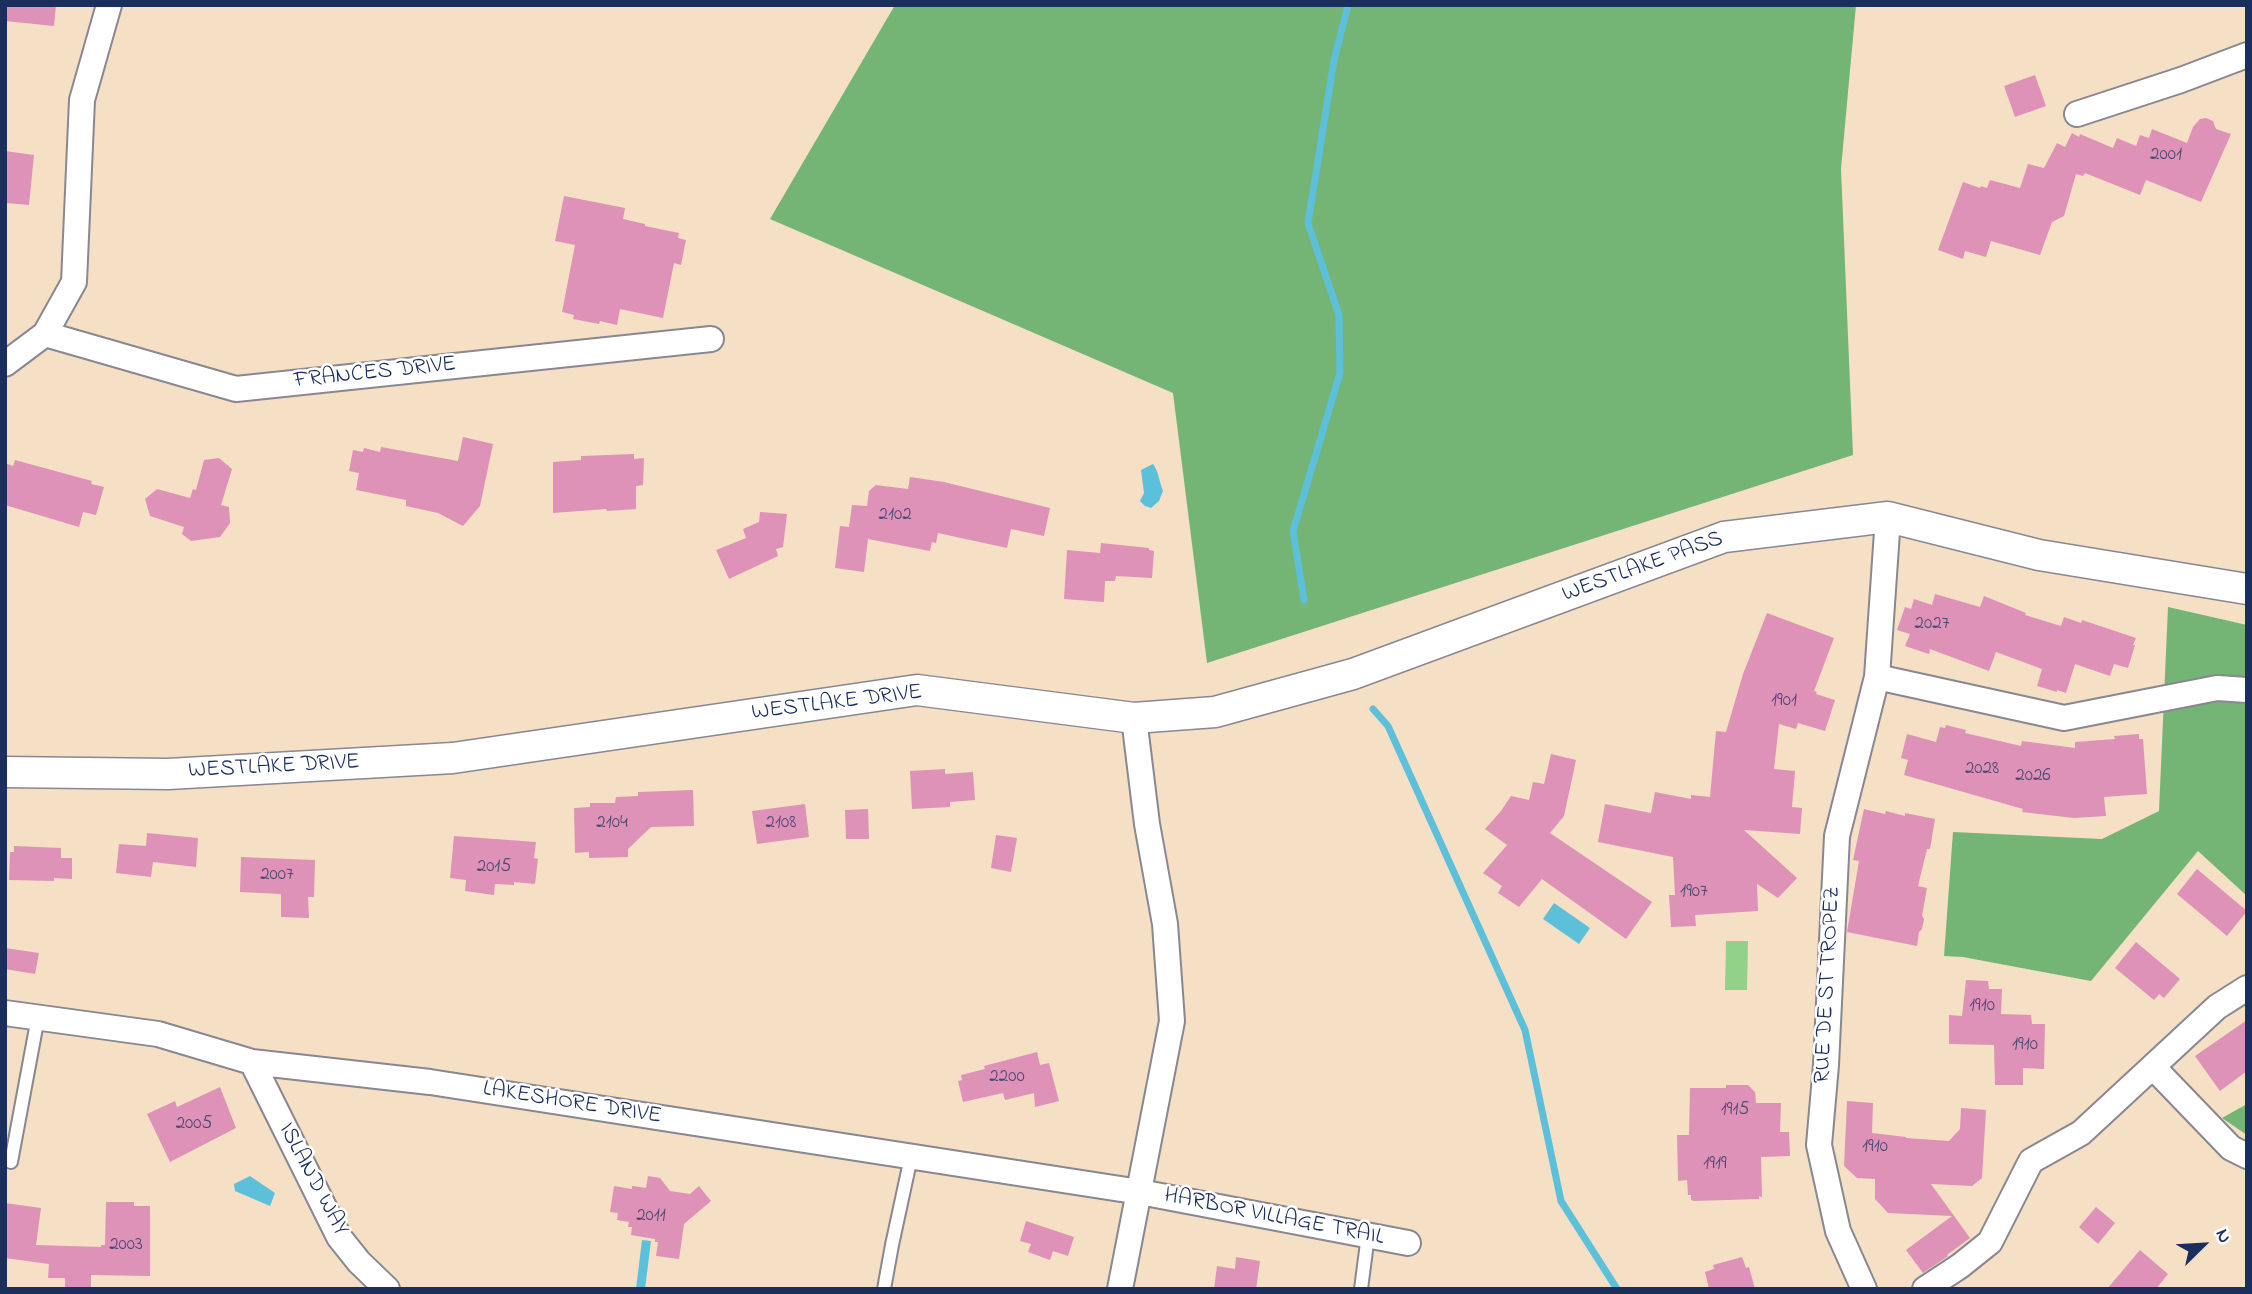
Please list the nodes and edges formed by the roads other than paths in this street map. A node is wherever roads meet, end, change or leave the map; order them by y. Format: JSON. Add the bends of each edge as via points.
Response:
{"nodes":[{"id":1,"x":109,"y":5,"type":"edge"},
{"id":2,"x":2247,"y":55,"type":"edge"},
{"id":3,"x":2077,"y":114,"type":"dead end"},
{"id":4,"x":45,"y":334,"type":"junction"},
{"id":5,"x":711,"y":339,"type":"dead end"},
{"id":6,"x":5,"y":365,"type":"edge"},
{"id":7,"x":1888,"y":517,"type":"junction"},
{"id":8,"x":2247,"y":589,"type":"edge"},
{"id":9,"x":1877,"y":677,"type":"junction"},
{"id":10,"x":2247,"y":690,"type":"edge"},
{"id":11,"x":1134,"y":718,"type":"junction"},
{"id":12,"x":5,"y":772,"type":"edge"},
{"id":13,"x":2247,"y":988,"type":"edge"},
{"id":14,"x":5,"y":1013,"type":"edge"},
{"id":15,"x":38,"y":1017,"type":"junction"},
{"id":16,"x":252,"y":1062,"type":"junction"},
{"id":17,"x":2154,"y":1067,"type":"junction"},
{"id":18,"x":2247,"y":1156,"type":"edge"},
{"id":19,"x":911,"y":1157,"type":"junction"},
{"id":20,"x":11,"y":1162,"type":"dead end"},
{"id":21,"x":1140,"y":1192,"type":"junction"},
{"id":22,"x":1368,"y":1235,"type":"junction"},
{"id":23,"x":1408,"y":1243,"type":"dead end"},
{"id":24,"x":387,"y":1289,"type":"edge"},
{"id":25,"x":884,"y":1289,"type":"edge"},
{"id":26,"x":1120,"y":1289,"type":"edge"},
{"id":27,"x":1360,"y":1289,"type":"edge"},
{"id":28,"x":1864,"y":1289,"type":"edge"},
{"id":29,"x":1925,"y":1289,"type":"edge"}],
"edges":[{"from":1,"to":4,"type":"street","via":[[82,100],[74,282]]},
{"from":2,"to":3,"type":"street"},
{"from":4,"to":5,"type":"street","name":"FRANCES DRIVE","via":[[236,389]]},
{"from":4,"to":6,"type":"street"},
{"from":7,"to":8,"type":"street","name":"WESTLAKE PASS","via":[[2039,555]]},
{"from":7,"to":9,"type":"street","name":"RUE DE ST TROPEZ"},
{"from":7,"to":11,"type":"street","name":"WESTLAKE PASS","via":[[1724,537],[1353,674],[1215,712]]},
{"from":9,"to":10,"type":"street","via":[[2064,718],[2217,688]]},
{"from":9,"to":28,"type":"street","name":"RUE DE ST TROPEZ","via":[[1837,836],[1819,1145],[1838,1231]]},
{"from":11,"to":12,"type":"street","name":"WESTLAKE DRIVE","via":[[917,690],[453,758],[168,774]]},
{"from":11,"to":21,"type":"street","via":[[1165,924],[1172,1021]]},
{"from":13,"to":17,"type":"street","via":[[2217,1007]]},
{"from":14,"to":15,"type":"street","name":"LAKESHORE DRIVE"},
{"from":15,"to":16,"type":"street","name":"LAKESHORE DRIVE","via":[[158,1034]]},
{"from":15,"to":20,"type":"lane"},
{"from":16,"to":19,"type":"street","name":"LAKESHORE DRIVE","via":[[430,1082]]},
{"from":16,"to":24,"type":"street","name":"ISLAND WAY","via":[[339,1237]]},
{"from":17,"to":18,"type":"street","via":[[2231,1148]]},
{"from":17,"to":29,"type":"street","via":[[2081,1133],[2031,1161],[1990,1242]]},
{"from":19,"to":21,"type":"street","name":"LAKESHORE DRIVE"},
{"from":19,"to":25,"type":"lane"},
{"from":21,"to":22,"type":"street","name":"HARBOR VILLAGE TRAIL"},
{"from":21,"to":26,"type":"street"},
{"from":22,"to":23,"type":"street","name":"HARBOR VILLAGE TRAIL"},
{"from":22,"to":27,"type":"lane"}]}
